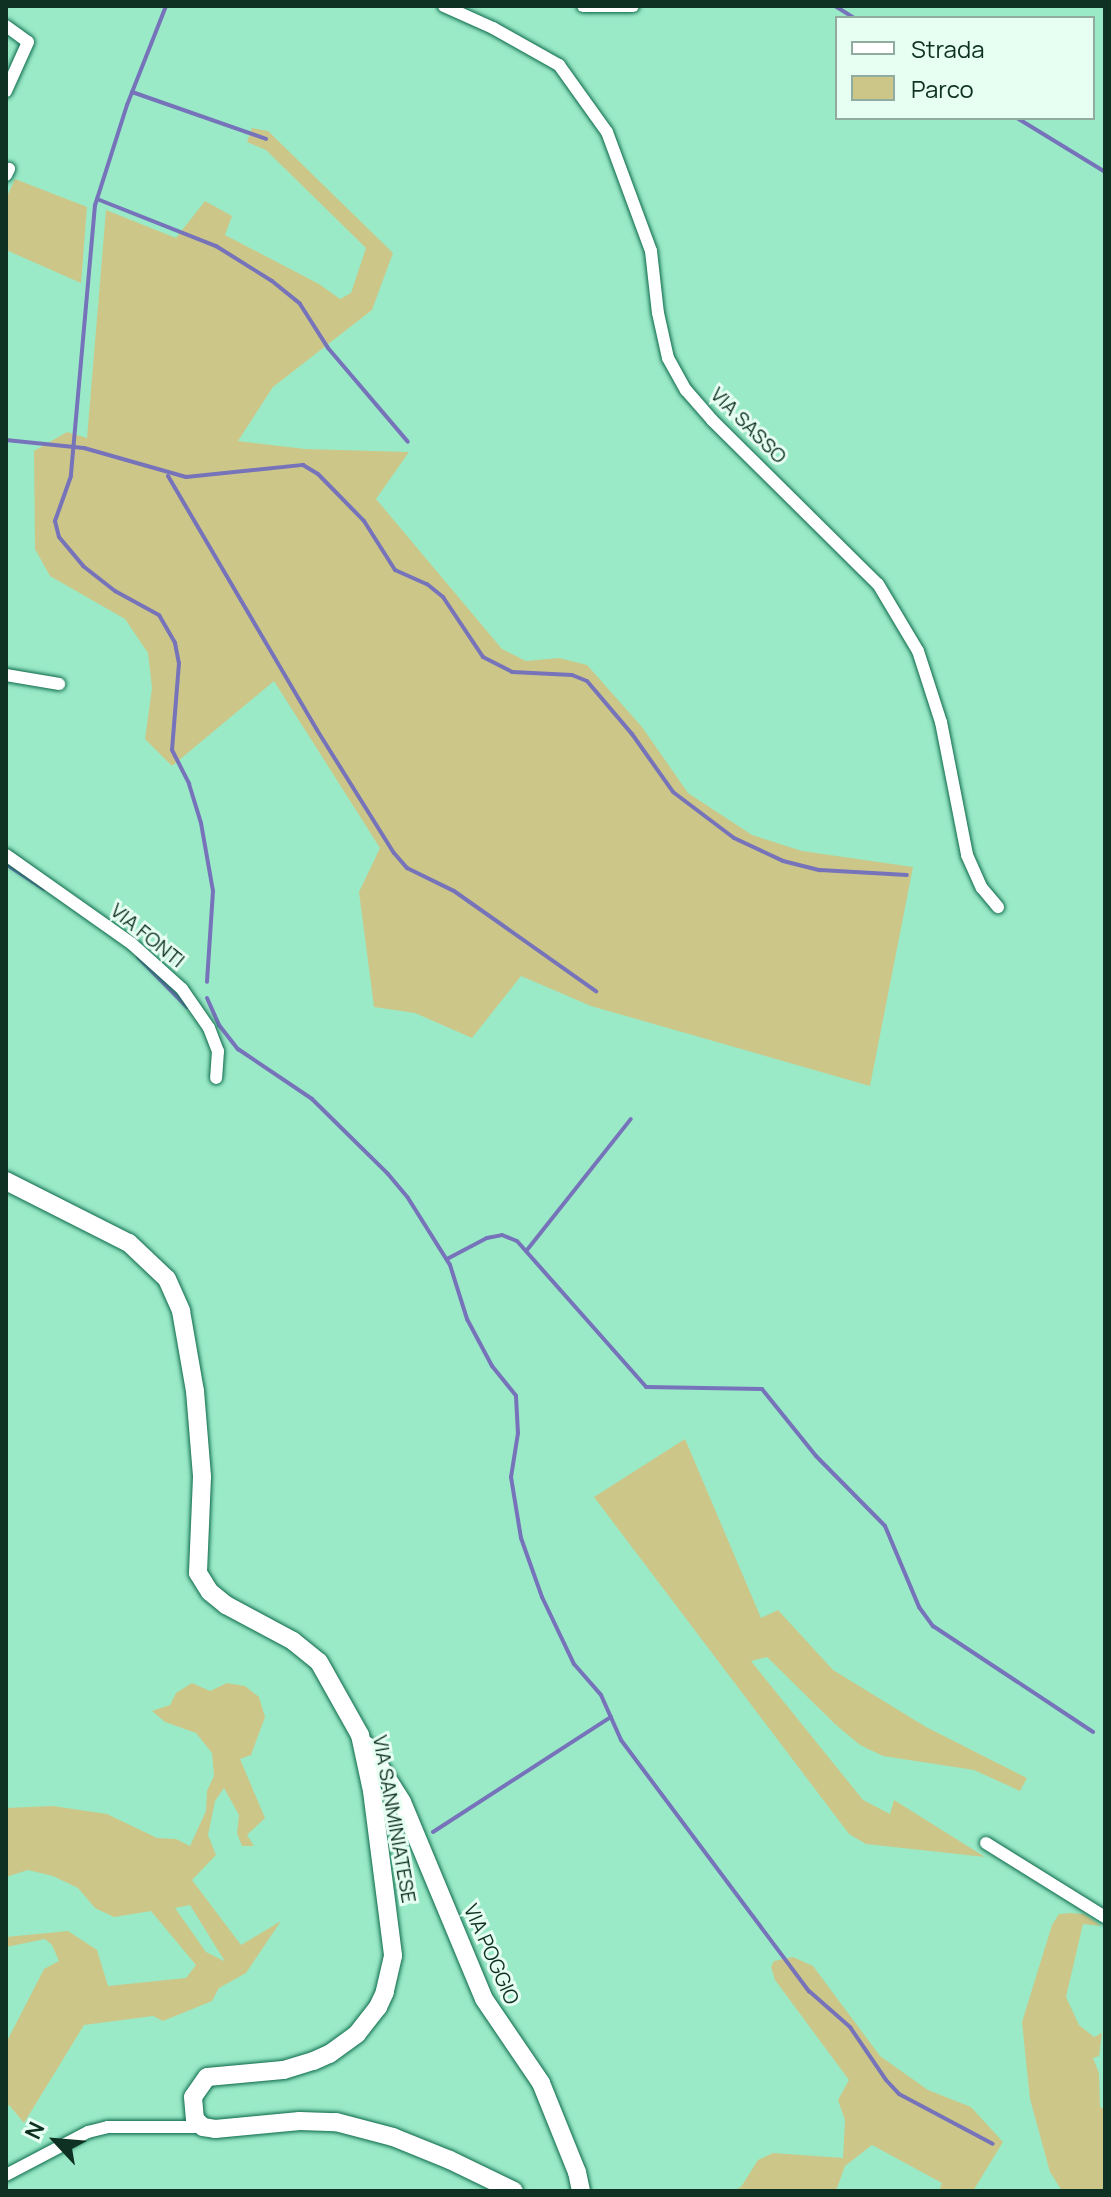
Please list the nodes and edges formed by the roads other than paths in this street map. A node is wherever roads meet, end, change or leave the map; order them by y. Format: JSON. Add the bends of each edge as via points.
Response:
{"nodes":[{"id":1,"x":444,"y":6,"type":"edge"},
{"id":2,"x":583,"y":6,"type":"edge"},
{"id":3,"x":633,"y":6,"type":"edge"},
{"id":4,"x":6,"y":26,"type":"edge"},
{"id":5,"x":6,"y":91,"type":"edge"},
{"id":6,"x":6,"y":675,"type":"edge"},
{"id":7,"x":59,"y":684,"type":"dead end"},
{"id":8,"x":6,"y":855,"type":"edge"},
{"id":9,"x":998,"y":907,"type":"dead end"},
{"id":10,"x":216,"y":1078,"type":"dead end"},
{"id":11,"x":6,"y":1181,"type":"edge"},
{"id":12,"x":360,"y":1735,"type":"junction"},
{"id":13,"x":986,"y":1843,"type":"dead end"},
{"id":14,"x":1105,"y":1917,"type":"edge"},
{"id":15,"x":203,"y":2127,"type":"junction"},
{"id":16,"x":6,"y":2175,"type":"edge"},
{"id":17,"x":514,"y":2191,"type":"edge"},
{"id":18,"x":581,"y":2191,"type":"edge"}],
"edges":[{"from":1,"to":9,"type":"street","name":"VIA SASSO","via":[[559,65],[607,132],[651,251],[668,358],[712,420],[878,584],[918,651],[941,722],[967,855],[982,888]]},
{"from":2,"to":3,"type":"street"},
{"from":4,"to":5,"type":"street","via":[[28,42]]},
{"from":6,"to":7,"type":"street"},
{"from":8,"to":10,"type":"street","name":"VIA FONTI","via":[[132,944],[182,989],[218,1051]]},
{"from":11,"to":12,"type":"main road","name":"VIA SANMINIATESE","via":[[129,1243],[167,1279],[181,1311],[195,1391],[202,1477],[198,1573],[226,1605],[293,1641],[319,1662]]},
{"from":12,"to":15,"type":"main road","name":"VIA SANMINIATESE","via":[[389,1907],[393,1956],[385,1992],[367,2023],[329,2054],[283,2070],[207,2077],[193,2097],[195,2119]]},
{"from":12,"to":18,"type":"main road","name":"VIA POGGIO","via":[[402,1802],[484,1999],[541,2083]]},
{"from":13,"to":14,"type":"street"},
{"from":15,"to":16,"type":"street","via":[[108,2127]]},
{"from":15,"to":17,"type":"main road","via":[[336,2122],[393,2137]]}]}
